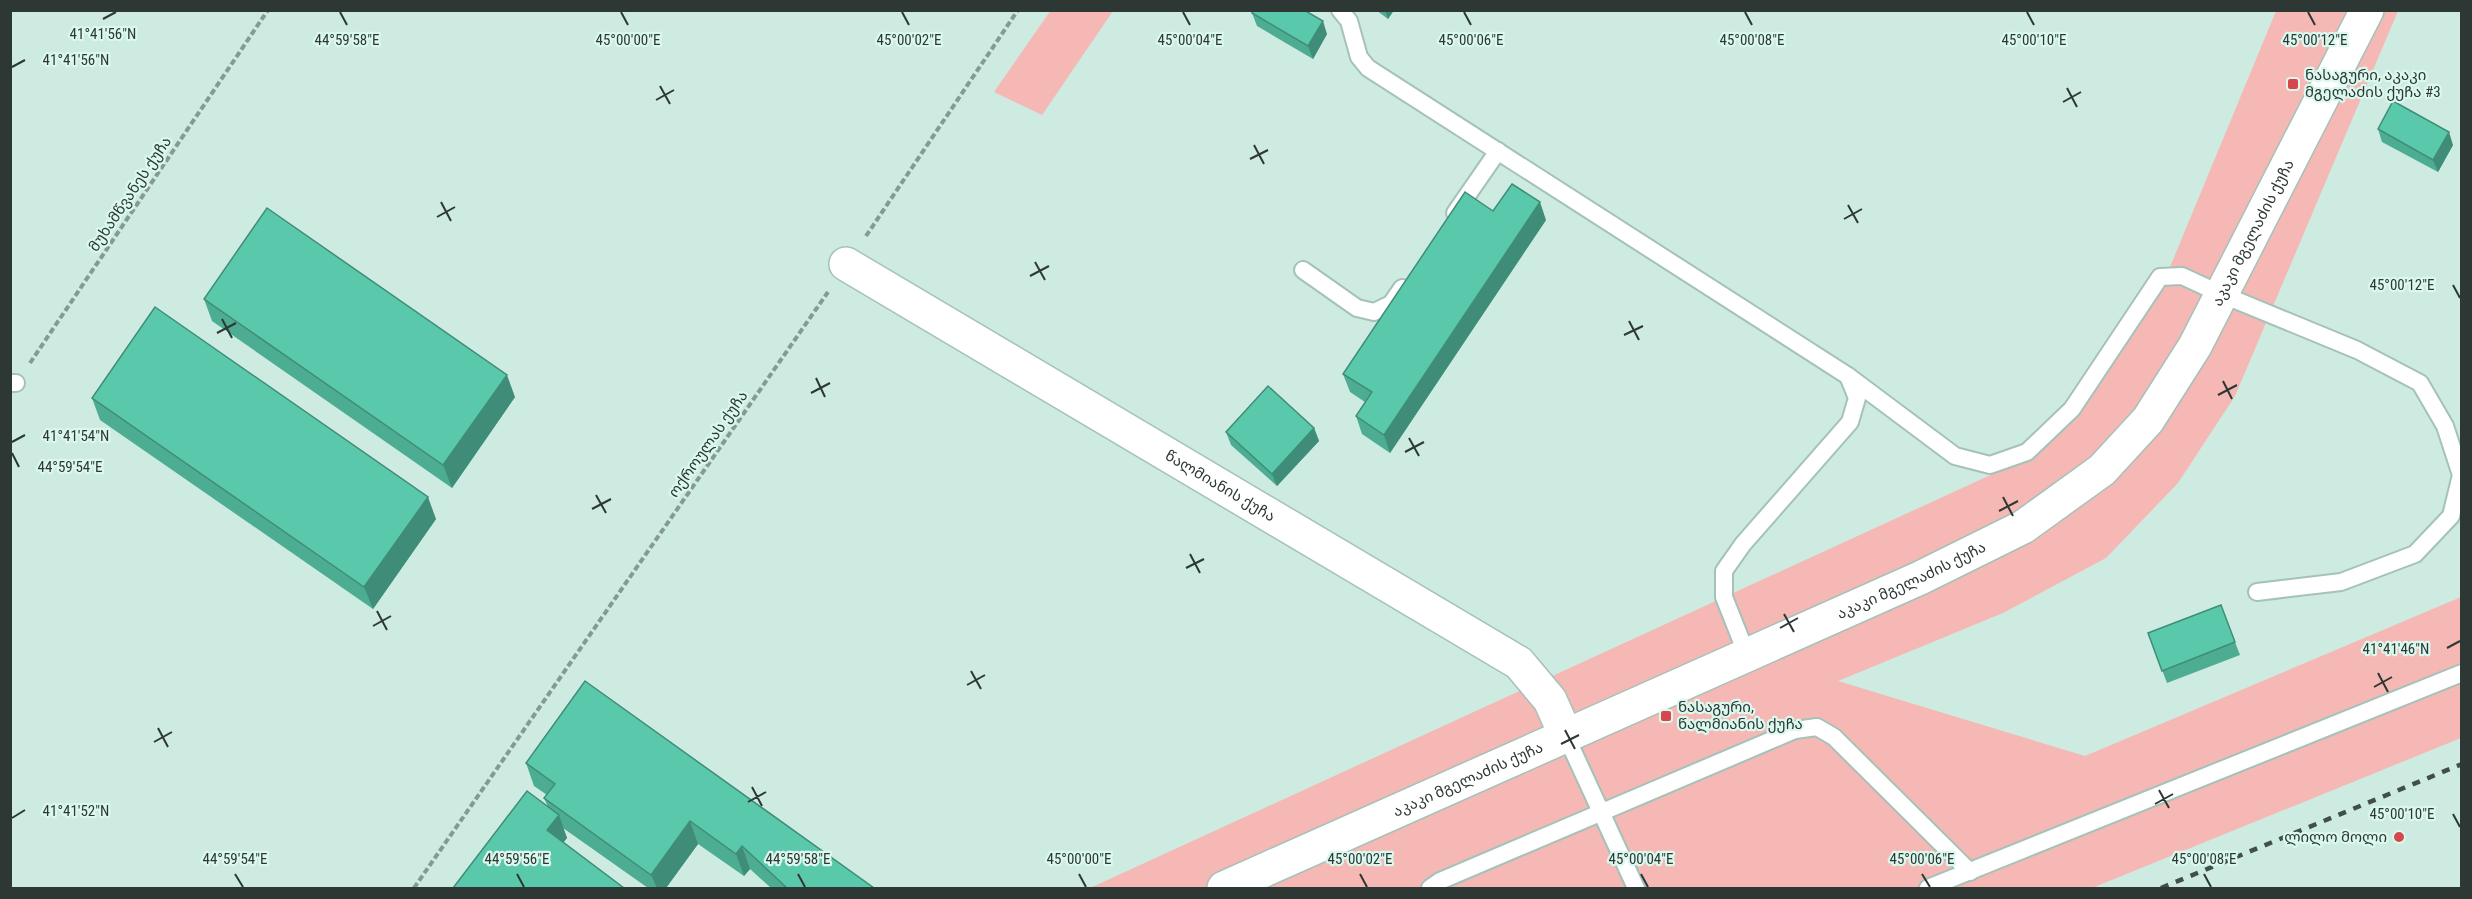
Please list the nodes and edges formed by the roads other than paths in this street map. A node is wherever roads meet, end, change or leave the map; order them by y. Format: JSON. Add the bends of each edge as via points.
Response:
{"nodes":[{"id":1,"x":1340,"y":10,"type":"edge"},
{"id":2,"x":2367,"y":10,"type":"edge"},
{"id":3,"x":1498,"y":152,"type":"junction"},
{"id":4,"x":1444,"y":228,"type":"edge"},
{"id":5,"x":846,"y":264,"type":"road end"},
{"id":6,"x":1303,"y":270,"type":"dead end"},
{"id":7,"x":1411,"y":275,"type":"edge"},
{"id":8,"x":2221,"y":294,"type":"junction"},
{"id":9,"x":1848,"y":376,"type":"junction"},
{"id":10,"x":2257,"y":592,"type":"dead end"},
{"id":11,"x":1747,"y":655,"type":"junction"},
{"id":12,"x":2462,"y":672,"type":"edge"},
{"id":13,"x":1566,"y":736,"type":"junction"},
{"id":14,"x":1602,"y":812,"type":"junction"},
{"id":15,"x":1970,"y":872,"type":"junction"},
{"id":16,"x":1224,"y":888,"type":"edge"},
{"id":17,"x":1430,"y":888,"type":"edge"},
{"id":18,"x":1636,"y":888,"type":"edge"},
{"id":19,"x":1928,"y":888,"type":"edge"}],
"edges":[{"from":1,"to":3,"type":"lane","via":[[1349,21],[1359,57],[1368,68]]},
{"from":2,"to":8,"type":"street","name":"აკაკი მგელაძის ქუჩა"},
{"from":3,"to":4,"type":"lane"},
{"from":3,"to":9,"type":"lane"},
{"from":5,"to":13,"type":"street","name":"წალმიანის ქუჩა","via":[[1519,663],[1550,700]]},
{"from":6,"to":7,"type":"lane","via":[[1357,308],[1374,312],[1391,304]]},
{"from":8,"to":9,"type":"lane","via":[[2182,276],[2160,277],[2072,410],[2027,452],[1990,465],[1955,456]]},
{"from":8,"to":10,"type":"lane","via":[[2357,350],[2420,383],[2445,426],[2461,476],[2451,516],[2415,554],[2341,582]]},
{"from":8,"to":11,"type":"street","name":"აკაკი მგელაძის ქუჩა","via":[[2195,346],[2148,420],[2102,470],[2023,527]]},
{"from":9,"to":11,"type":"lane","via":[[1857,398],[1850,422],[1724,571],[1724,597]]},
{"from":11,"to":13,"type":"street","name":"აკაკი მგელაძის ქუჩა"},
{"from":12,"to":15,"type":"lane"},
{"from":13,"to":14,"type":"lane"},
{"from":13,"to":16,"type":"street","name":"აკაკი მგელაძის ქუჩა"},
{"from":14,"to":15,"type":"lane","via":[[1795,730],[1817,727],[1834,737]]},
{"from":14,"to":17,"type":"lane"},
{"from":14,"to":18,"type":"lane"},
{"from":15,"to":19,"type":"lane"}]}
